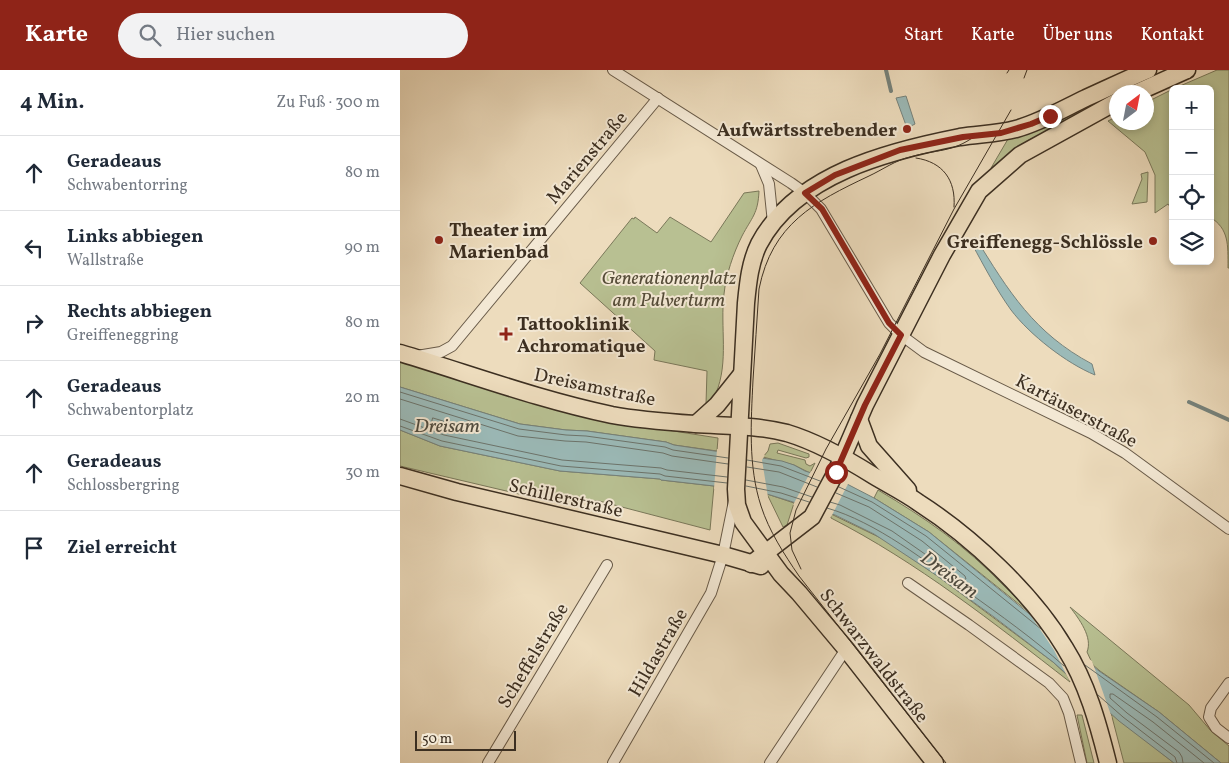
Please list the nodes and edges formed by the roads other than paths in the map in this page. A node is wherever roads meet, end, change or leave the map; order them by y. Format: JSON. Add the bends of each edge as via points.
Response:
{"nodes":[{"id":1,"x":613,"y":70,"type":"edge"},
{"id":2,"x":1148,"y":70,"type":"edge"},
{"id":3,"x":1187,"y":70,"type":"edge"},
{"id":4,"x":1154,"y":85,"type":"edge"},
{"id":5,"x":658,"y":98,"type":"junction"},
{"id":6,"x":1109,"y":106,"type":"edge"},
{"id":7,"x":761,"y":165,"type":"junction"},
{"id":8,"x":805,"y":193,"type":"junction"},
{"id":9,"x":773,"y":223,"type":"junction"},
{"id":10,"x":901,"y":335,"type":"junction"},
{"id":11,"x":407,"y":355,"type":"edge"},
{"id":12,"x":741,"y":375,"type":"junction"},
{"id":13,"x":859,"y":418,"type":"junction"},
{"id":14,"x":696,"y":424,"type":"junction"},
{"id":15,"x":740,"y":427,"type":"junction"},
{"id":16,"x":839,"y":465,"type":"junction"},
{"id":17,"x":400,"y":476,"type":"edge"},
{"id":18,"x":735,"y":501,"type":"junction"},
{"id":19,"x":920,"y":503,"type":"junction"},
{"id":20,"x":1229,"y":529,"type":"edge"},
{"id":21,"x":765,"y":552,"type":"junction"},
{"id":22,"x":723,"y":556,"type":"junction"},
{"id":23,"x":751,"y":564,"type":"junction"},
{"id":24,"x":607,"y":565,"type":"dead end"},
{"id":25,"x":782,"y":574,"type":"junction"},
{"id":26,"x":908,"y":583,"type":"dead end"},
{"id":27,"x":846,"y":650,"type":"junction"},
{"id":28,"x":1229,"y":682,"type":"edge"},
{"id":29,"x":1229,"y":738,"type":"edge"},
{"id":30,"x":488,"y":763,"type":"edge"},
{"id":31,"x":613,"y":763,"type":"edge"},
{"id":32,"x":770,"y":763,"type":"edge"},
{"id":33,"x":934,"y":763,"type":"edge"},
{"id":34,"x":1081,"y":763,"type":"edge"},
{"id":35,"x":1108,"y":763,"type":"edge"}],
"edges":[{"from":1,"to":5,"type":"street","name":"Kartäuserstraße"},
{"from":2,"to":8,"type":"main road","via":[[1044,119],[1001,133],[900,150],[835,175]]},
{"from":3,"to":4,"type":"main road"},
{"from":5,"to":7,"type":"street","name":"Kartäuserstraße"},
{"from":5,"to":11,"type":"street","name":"Marienstraße","via":[[452,346],[441,352]]},
{"from":6,"to":10,"type":"main road","via":[[1020,155],[979,191]]},
{"from":7,"to":8,"type":"street","name":"Kartäuserstraße"},
{"from":7,"to":9,"type":"street","via":[[769,184]]},
{"from":8,"to":9,"type":"main road"},
{"from":8,"to":10,"type":"street","name":"Kartäuserstraße","via":[[822,209],[889,323]]},
{"from":9,"to":12,"type":"main road","via":[[759,245],[748,280]]},
{"from":10,"to":13,"type":"main road"},
{"from":10,"to":20,"type":"street","name":"Kartäuserstraße","via":[[924,352],[1098,437]]},
{"from":11,"to":14,"type":"main road","name":"Dreisamstraße","via":[[585,409]]},
{"from":12,"to":14,"type":"main road","via":[[717,405]]},
{"from":12,"to":15,"type":"main road"},
{"from":13,"to":16,"type":"main road"},
{"from":13,"to":19,"type":"main road","via":[[869,446]]},
{"from":14,"to":15,"type":"main road","name":"Dreisamstraße"},
{"from":15,"to":16,"type":"main road","name":"Dreisamstraße","via":[[787,434]]},
{"from":15,"to":18,"type":"main road"},
{"from":16,"to":19,"type":"main road","name":"Dreisamstraße"},
{"from":16,"to":21,"type":"main road","via":[[810,519]]},
{"from":17,"to":22,"type":"main road","name":"Schillerstraße"},
{"from":18,"to":21,"type":"main road","name":"Schwarzwaldstraße","via":[[744,522]]},
{"from":18,"to":22,"type":"street","name":"Hildastraße"},
{"from":19,"to":35,"type":"main road","via":[[973,544],[1035,605],[1066,649],[1083,681]]},
{"from":21,"to":23,"type":"main road"},
{"from":21,"to":25,"type":"main road","name":"Schwarzwaldstraße"},
{"from":22,"to":23,"type":"main road","name":"Schwarzwaldstraße"},
{"from":22,"to":31,"type":"street","name":"Hildastraße","via":[[712,593]]},
{"from":23,"to":25,"type":"main road","name":"Schwarzwaldstraße"},
{"from":24,"to":30,"type":"street","name":"Scheffelstraße"},
{"from":25,"to":27,"type":"main road","name":"Schwarzwaldstraße"},
{"from":26,"to":34,"type":"street","via":[[969,624],[1063,698]]},
{"from":27,"to":32,"type":"street"},
{"from":27,"to":33,"type":"main road","name":"Schwarzwaldstraße"},
{"from":28,"to":29,"type":"street","via":[[1211,708],[1209,717],[1216,728]]}]}
